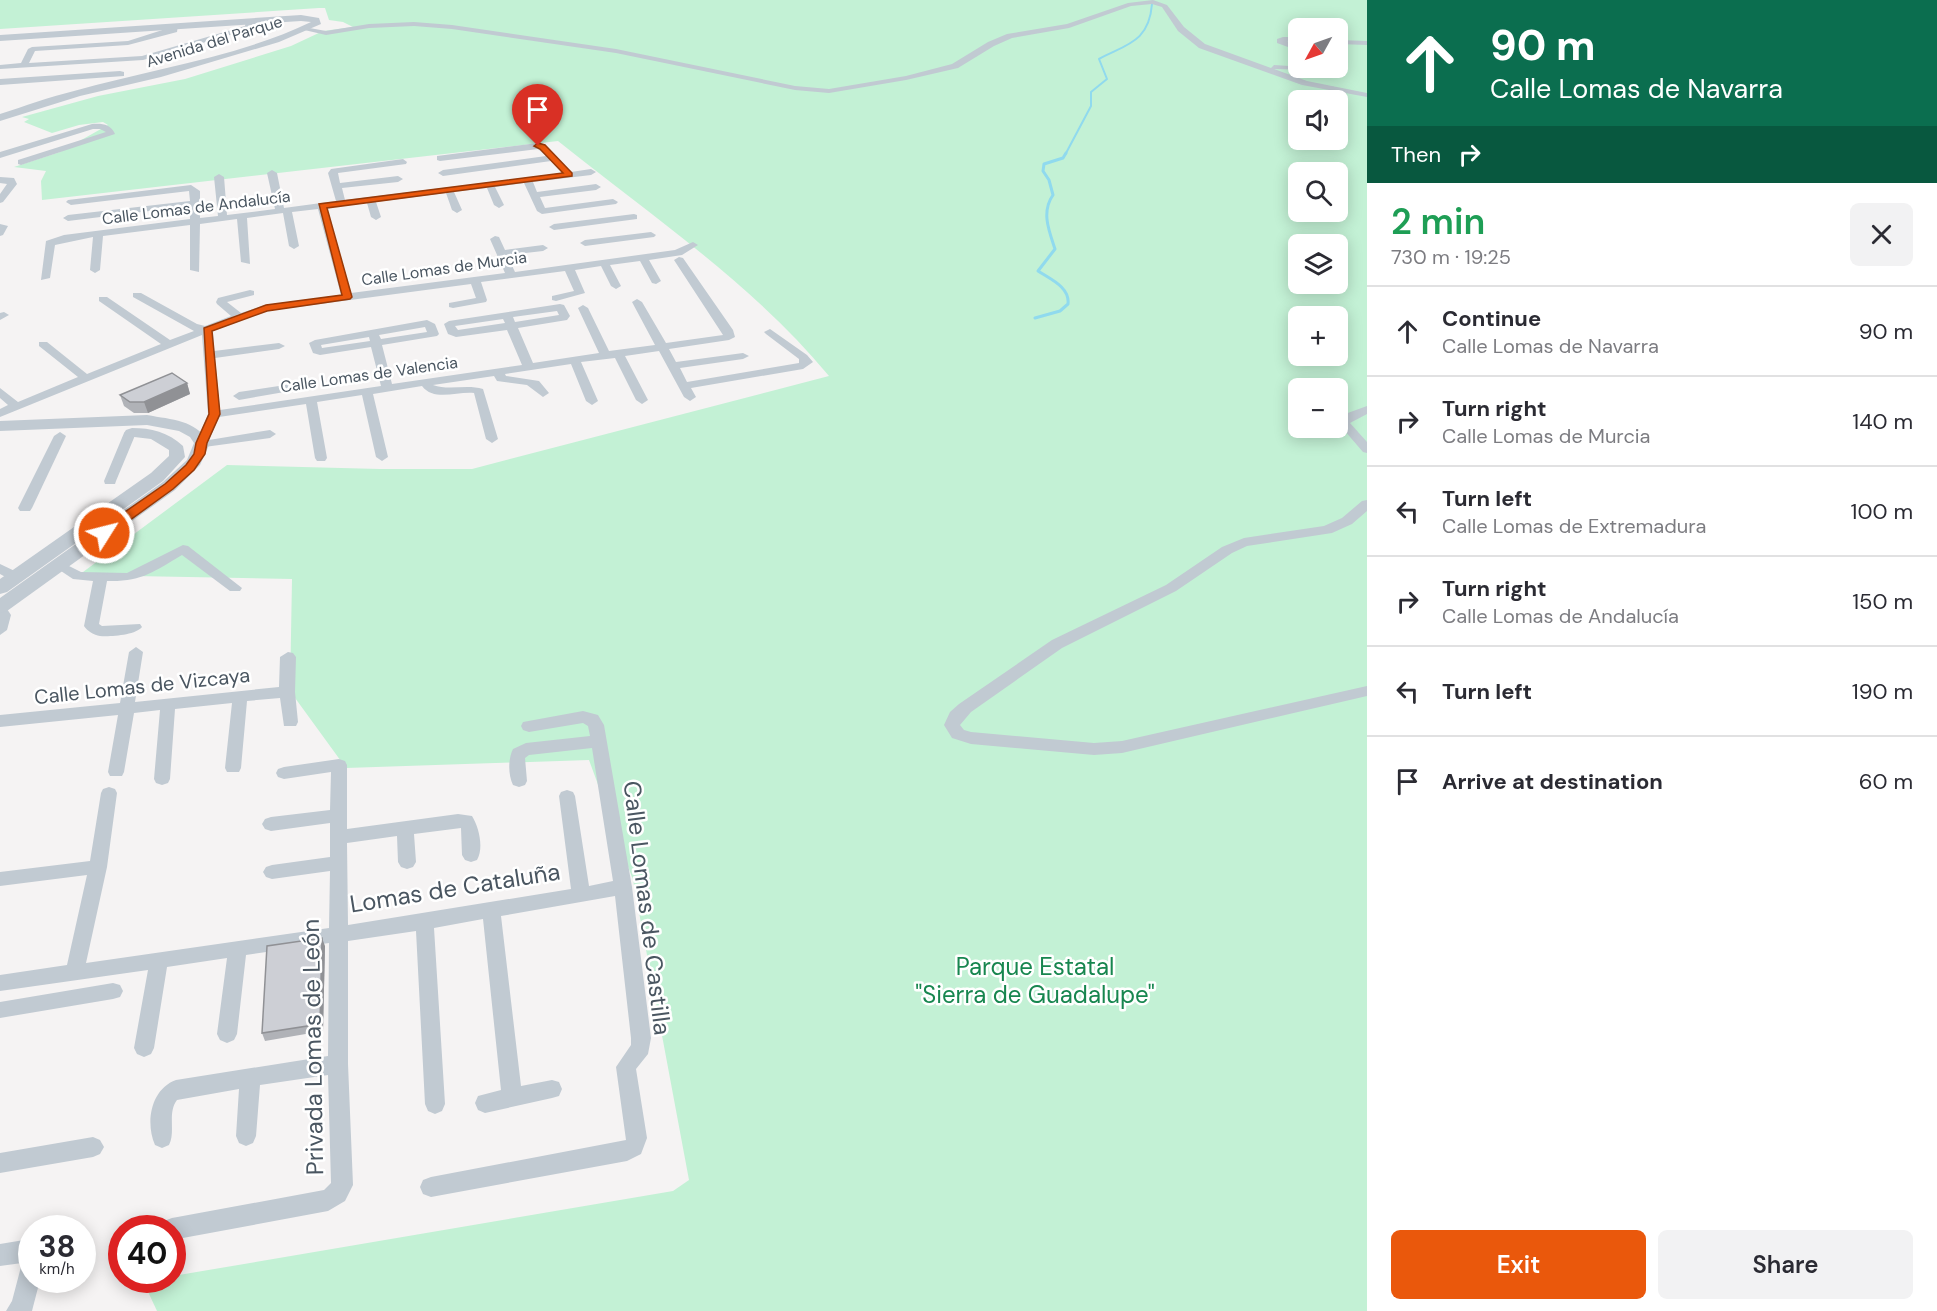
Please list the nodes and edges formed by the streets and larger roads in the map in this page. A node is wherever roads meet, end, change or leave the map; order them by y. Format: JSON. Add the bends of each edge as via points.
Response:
{"nodes":[{"id":1,"x":316,"y":20,"type":"junction"},
{"id":2,"x":249,"y":22,"type":"junction"},
{"id":3,"x":175,"y":27,"type":"junction"},
{"id":4,"x":304,"y":29,"type":"junction"},
{"id":5,"x":0,"y":38,"type":"edge"},
{"id":6,"x":1288,"y":39,"type":"edge"},
{"id":7,"x":1348,"y":42,"type":"edge"},
{"id":8,"x":1367,"y":43,"type":"edge"},
{"id":9,"x":1288,"y":44,"type":"edge"},
{"id":10,"x":1234,"y":57,"type":"junction"},
{"id":11,"x":88,"y":62,"type":"junction"},
{"id":12,"x":189,"y":64,"type":"junction"},
{"id":13,"x":24,"y":66,"type":"junction"},
{"id":14,"x":0,"y":67,"type":"edge"},
{"id":15,"x":1288,"y":68,"type":"edge"},
{"id":16,"x":157,"y":75,"type":"junction"},
{"id":17,"x":85,"y":76,"type":"junction"},
{"id":18,"x":62,"y":80,"type":"junction"},
{"id":19,"x":0,"y":82,"type":"edge"},
{"id":20,"x":19,"y":83,"type":"junction"},
{"id":21,"x":0,"y":87,"type":"edge"},
{"id":22,"x":1367,"y":95,"type":"edge"},
{"id":23,"x":1,"y":116,"type":"edge"},
{"id":24,"x":0,"y":155,"type":"edge"},
{"id":25,"x":440,"y":158,"type":"dead end"},
{"id":26,"x":553,"y":158,"type":"junction"},
{"id":27,"x":21,"y":162,"type":"dead end"},
{"id":28,"x":403,"y":162,"type":"dead end"},
{"id":29,"x":591,"y":172,"type":"dead end"},
{"id":30,"x":272,"y":173,"type":"dead end"},
{"id":31,"x":443,"y":173,"type":"dead end"},
{"id":32,"x":569,"y":175,"type":"junction"},
{"id":33,"x":219,"y":177,"type":"dead end"},
{"id":34,"x":398,"y":179,"type":"dead end"},
{"id":35,"x":0,"y":180,"type":"edge"},
{"id":36,"x":526,"y":180,"type":"junction"},
{"id":37,"x":490,"y":185,"type":"junction"},
{"id":38,"x":336,"y":186,"type":"junction"},
{"id":39,"x":596,"y":188,"type":"dead end"},
{"id":40,"x":449,"y":190,"type":"junction"},
{"id":41,"x":534,"y":195,"type":"junction"},
{"id":42,"x":0,"y":200,"type":"edge"},
{"id":43,"x":370,"y":200,"type":"junction"},
{"id":44,"x":71,"y":202,"type":"dead end"},
{"id":45,"x":613,"y":202,"type":"dead end"},
{"id":46,"x":195,"y":203,"type":"junction"},
{"id":47,"x":341,"y":203,"type":"junction"},
{"id":48,"x":499,"y":205,"type":"dead end"},
{"id":49,"x":322,"y":206,"type":"junction"},
{"id":50,"x":457,"y":210,"type":"dead end"},
{"id":51,"x":284,"y":211,"type":"junction"},
{"id":52,"x":242,"y":216,"type":"junction"},
{"id":53,"x":376,"y":217,"type":"dead end"},
{"id":54,"x":634,"y":217,"type":"dead end"},
{"id":55,"x":68,"y":218,"type":"dead end"},
{"id":56,"x":223,"y":218,"type":"junction"},
{"id":57,"x":195,"y":222,"type":"junction"},
{"id":58,"x":575,"y":225,"type":"junction"},
{"id":59,"x":554,"y":227,"type":"dead end"},
{"id":60,"x":98,"y":234,"type":"junction"},
{"id":61,"x":651,"y":235,"type":"dead end"},
{"id":62,"x":495,"y":239,"type":"dead end"},
{"id":63,"x":585,"y":243,"type":"junction"},
{"id":64,"x":693,"y":245,"type":"dead end"},
{"id":65,"x":294,"y":246,"type":"dead end"},
{"id":66,"x":543,"y":248,"type":"dead end"},
{"id":67,"x":501,"y":253,"type":"junction"},
{"id":68,"x":643,"y":258,"type":"junction"},
{"id":69,"x":679,"y":260,"type":"dead end"},
{"id":70,"x":246,"y":262,"type":"dead end"},
{"id":71,"x":600,"y":264,"type":"junction"},
{"id":72,"x":569,"y":268,"type":"junction"},
{"id":73,"x":95,"y":270,"type":"dead end"},
{"id":74,"x":195,"y":270,"type":"dead end"},
{"id":75,"x":510,"y":275,"type":"junction"},
{"id":76,"x":45,"y":278,"type":"dead end"},
{"id":77,"x":475,"y":280,"type":"junction"},
{"id":78,"x":657,"y":281,"type":"dead end"},
{"id":79,"x":616,"y":286,"type":"dead end"},
{"id":80,"x":250,"y":294,"type":"dead end"},
{"id":81,"x":137,"y":295,"type":"dead end"},
{"id":82,"x":347,"y":297,"type":"junction"},
{"id":83,"x":556,"y":298,"type":"dead end"},
{"id":84,"x":103,"y":299,"type":"dead end"},
{"id":85,"x":637,"y":302,"type":"dead end"},
{"id":86,"x":453,"y":305,"type":"dead end"},
{"id":87,"x":582,"y":308,"type":"dead end"},
{"id":88,"x":239,"y":317,"type":"junction"},
{"id":89,"x":509,"y":320,"type":"dead end"},
{"id":90,"x":207,"y":330,"type":"junction"},
{"id":91,"x":770,"y":332,"type":"dead end"},
{"id":92,"x":374,"y":338,"type":"dead end"},
{"id":93,"x":44,"y":344,"type":"dead end"},
{"id":94,"x":170,"y":345,"type":"junction"},
{"id":95,"x":279,"y":345,"type":"dead end"},
{"id":96,"x":663,"y":348,"type":"junction"},
{"id":97,"x":210,"y":355,"type":"junction"},
{"id":98,"x":619,"y":355,"type":"junction"},
{"id":99,"x":606,"y":356,"type":"junction"},
{"id":100,"x":743,"y":356,"type":"dead end"},
{"id":101,"x":575,"y":361,"type":"junction"},
{"id":102,"x":674,"y":366,"type":"junction"},
{"id":103,"x":529,"y":368,"type":"junction"},
{"id":104,"x":498,"y":372,"type":"junction"},
{"id":105,"x":87,"y":379,"type":"junction"},
{"id":106,"x":425,"y":382,"type":"junction"},
{"id":107,"x":292,"y":388,"type":"dead end"},
{"id":108,"x":387,"y":388,"type":"junction"},
{"id":109,"x":275,"y":390,"type":"junction"},
{"id":110,"x":0,"y":392,"type":"edge"},
{"id":111,"x":367,"y":392,"type":"junction"},
{"id":112,"x":543,"y":393,"type":"dead end"},
{"id":113,"x":239,"y":396,"type":"dead end"},
{"id":114,"x":311,"y":400,"type":"junction"},
{"id":115,"x":642,"y":400,"type":"dead end"},
{"id":116,"x":592,"y":401,"type":"dead end"},
{"id":117,"x":278,"y":404,"type":"junction"},
{"id":118,"x":17,"y":407,"type":"junction"},
{"id":119,"x":1367,"y":410,"type":"edge"},
{"id":120,"x":0,"y":413,"type":"edge"},
{"id":121,"x":214,"y":414,"type":"junction"},
{"id":122,"x":0,"y":426,"type":"edge"},
{"id":123,"x":130,"y":433,"type":"junction"},
{"id":124,"x":270,"y":434,"type":"dead end"},
{"id":125,"x":60,"y":436,"type":"junction"},
{"id":126,"x":0,"y":438,"type":"edge"},
{"id":127,"x":492,"y":439,"type":"dead end"},
{"id":128,"x":201,"y":444,"type":"junction"},
{"id":129,"x":1367,"y":449,"type":"edge"},
{"id":130,"x":382,"y":457,"type":"dead end"},
{"id":131,"x":321,"y":458,"type":"dead end"},
{"id":132,"x":110,"y":481,"type":"dead end"},
{"id":133,"x":1367,"y":504,"type":"edge"},
{"id":134,"x":25,"y":508,"type":"dead end"},
{"id":135,"x":79,"y":541,"type":"junction"},
{"id":136,"x":59,"y":565,"type":"junction"},
{"id":137,"x":0,"y":568,"type":"edge"},
{"id":138,"x":16,"y":577,"type":"junction"},
{"id":139,"x":101,"y":577,"type":"junction"},
{"id":140,"x":0,"y":588,"type":"edge"},
{"id":141,"x":235,"y":588,"type":"dead end"},
{"id":142,"x":0,"y":608,"type":"edge"},
{"id":143,"x":135,"y":627,"type":"dead end"},
{"id":144,"x":0,"y":630,"type":"edge"},
{"id":145,"x":136,"y":652,"type":"dead end"},
{"id":146,"x":288,"y":657,"type":"dead end"},
{"id":147,"x":1367,"y":691,"type":"edge"},
{"id":148,"x":287,"y":692,"type":"junction"},
{"id":149,"x":240,"y":697,"type":"junction"},
{"id":150,"x":168,"y":704,"type":"junction"},
{"id":151,"x":125,"y":709,"type":"junction"},
{"id":152,"x":0,"y":722,"type":"edge"},
{"id":153,"x":290,"y":722,"type":"dead end"},
{"id":154,"x":529,"y":726,"type":"dead end"},
{"id":155,"x":598,"y":741,"type":"junction"},
{"id":156,"x":233,"y":768,"type":"dead end"},
{"id":157,"x":116,"y":772,"type":"dead end"},
{"id":158,"x":284,"y":772,"type":"dead end"},
{"id":159,"x":162,"y":779,"type":"dead end"},
{"id":160,"x":519,"y":781,"type":"dead end"},
{"id":161,"x":109,"y":793,"type":"dead end"},
{"id":162,"x":567,"y":796,"type":"dead end"},
{"id":163,"x":339,"y":815,"type":"junction"},
{"id":164,"x":271,"y":824,"type":"dead end"},
{"id":165,"x":405,"y":829,"type":"junction"},
{"id":166,"x":339,"y":837,"type":"junction"},
{"id":167,"x":471,"y":855,"type":"dead end"},
{"id":168,"x":407,"y":862,"type":"dead end"},
{"id":169,"x":339,"y":863,"type":"junction"},
{"id":170,"x":98,"y":867,"type":"junction"},
{"id":171,"x":272,"y":872,"type":"dead end"},
{"id":172,"x":0,"y":879,"type":"edge"},
{"id":173,"x":623,"y":887,"type":"junction"},
{"id":174,"x":581,"y":894,"type":"junction"},
{"id":175,"x":491,"y":909,"type":"junction"},
{"id":176,"x":425,"y":922,"type":"junction"},
{"id":177,"x":338,"y":933,"type":"junction"},
{"id":178,"x":238,"y":949,"type":"junction"},
{"id":179,"x":159,"y":960,"type":"junction"},
{"id":180,"x":75,"y":972,"type":"junction"},
{"id":181,"x":0,"y":983,"type":"edge"},
{"id":182,"x":113,"y":991,"type":"dead end"},
{"id":183,"x":0,"y":1010,"type":"edge"},
{"id":184,"x":227,"y":1034,"type":"dead end"},
{"id":185,"x":144,"y":1048,"type":"dead end"},
{"id":186,"x":338,"y":1064,"type":"junction"},
{"id":187,"x":250,"y":1079,"type":"junction"},
{"id":188,"x":552,"y":1089,"type":"dead end"},
{"id":189,"x":512,"y":1096,"type":"junction"},
{"id":190,"x":485,"y":1103,"type":"dead end"},
{"id":191,"x":435,"y":1104,"type":"dead end"},
{"id":192,"x":246,"y":1136,"type":"dead end"},
{"id":193,"x":162,"y":1138,"type":"dead end"},
{"id":194,"x":93,"y":1148,"type":"dead end"},
{"id":195,"x":0,"y":1163,"type":"edge"},
{"id":196,"x":431,"y":1187,"type":"dead end"},
{"id":197,"x":186,"y":1226,"type":"edge"},
{"id":198,"x":18,"y":1252,"type":"edge"},
{"id":199,"x":0,"y":1256,"type":"edge"},
{"id":200,"x":25,"y":1293,"type":"edge"},
{"id":201,"x":18,"y":1311,"type":"edge"}],
"edges":[{"from":1,"to":2,"type":"street"},
{"from":1,"to":4,"type":"street","name":"Avenida del Parque","via":[[316,24]]},
{"from":1,"to":12,"type":"street","name":"Avenida del Parque"},
{"from":2,"to":3,"type":"street"},
{"from":2,"to":11,"type":"street","via":[[248,27],[143,58]]},
{"from":3,"to":5,"type":"street"},
{"from":3,"to":13,"type":"street","via":[[128,43],[32,49]]},
{"from":4,"to":10,"type":"street","via":[[326,33],[414,24],[497,33],[829,91],[955,66],[1010,36],[1069,26],[1141,1],[1165,6],[1181,29],[1202,46]]},
{"from":4,"to":12,"type":"street","name":"Avenida del Parque"},
{"from":6,"to":9,"type":"street","via":[[1280,41]]},
{"from":7,"to":8,"type":"street"},
{"from":10,"to":15,"type":"street"},
{"from":10,"to":22,"type":"street","via":[[1305,83]]},
{"from":11,"to":13,"type":"street"},
{"from":11,"to":17,"type":"street"},
{"from":12,"to":16,"type":"street","name":"Avenida del Parque"},
{"from":12,"to":17,"type":"street","name":"Avenida del Parque","via":[[153,72]]},
{"from":13,"to":14,"type":"street"},
{"from":16,"to":18,"type":"street"},
{"from":16,"to":23,"type":"street","name":"Avenida del Parque"},
{"from":17,"to":18,"type":"street","name":"Avenida del Parque"},
{"from":18,"to":20,"type":"street"},
{"from":18,"to":23,"type":"street","name":"Avenida del Parque","via":[[64,88],[60,92]]},
{"from":19,"to":20,"type":"street"},
{"from":20,"to":21,"type":"street"},
{"from":24,"to":27,"type":"street","via":[[98,125],[111,134]]},
{"from":25,"to":26,"type":"street","via":[[538,146]]},
{"from":26,"to":31,"type":"street"},
{"from":26,"to":32,"type":"street"},
{"from":28,"to":38,"type":"street","via":[[336,170]]},
{"from":29,"to":32,"type":"street","name":"Calle Lomas de Andalucía"},
{"from":30,"to":51,"type":"street"},
{"from":32,"to":36,"type":"street","name":"Calle Lomas de Andalucía"},
{"from":33,"to":56,"type":"street"},
{"from":34,"to":38,"type":"street"},
{"from":35,"to":42,"type":"street","via":[[11,180],[12,184]]},
{"from":36,"to":37,"type":"street","name":"Calle Lomas de Andalucía"},
{"from":36,"to":41,"type":"street"},
{"from":37,"to":40,"type":"street","name":"Calle Lomas de Andalucía"},
{"from":37,"to":48,"type":"street"},
{"from":38,"to":47,"type":"street"},
{"from":39,"to":41,"type":"street"},
{"from":40,"to":43,"type":"street","name":"Calle Lomas de Andalucía"},
{"from":40,"to":50,"type":"street"},
{"from":41,"to":45,"type":"street","via":[[545,211]]},
{"from":43,"to":47,"type":"street","name":"Calle Lomas de Andalucía"},
{"from":43,"to":53,"type":"street"},
{"from":44,"to":46,"type":"street","via":[[182,188],[195,191]]},
{"from":46,"to":55,"type":"street"},
{"from":46,"to":57,"type":"street"},
{"from":47,"to":49,"type":"street","name":"Calle Lomas de Andalucía"},
{"from":49,"to":51,"type":"street","name":"Calle Lomas de Andalucía"},
{"from":49,"to":82,"type":"street"},
{"from":51,"to":52,"type":"street","name":"Calle Lomas de Andalucía"},
{"from":51,"to":65,"type":"street"},
{"from":52,"to":56,"type":"street","name":"Calle Lomas de Andalucía"},
{"from":52,"to":70,"type":"street"},
{"from":54,"to":58,"type":"street"},
{"from":56,"to":57,"type":"street","name":"Calle Lomas de Andalucía"},
{"from":57,"to":60,"type":"street","name":"Calle Lomas de Andalucía"},
{"from":57,"to":74,"type":"street"},
{"from":58,"to":59,"type":"street"},
{"from":58,"to":63,"type":"street"},
{"from":60,"to":73,"type":"street"},
{"from":60,"to":76,"type":"street","name":"Calle Lomas de Andalucía","via":[[50,243]]},
{"from":61,"to":63,"type":"street"},
{"from":62,"to":67,"type":"street"},
{"from":63,"to":71,"type":"street"},
{"from":64,"to":68,"type":"street","name":"Calle Lomas de Murcia","via":[[678,253]]},
{"from":66,"to":67,"type":"street"},
{"from":67,"to":75,"type":"street"},
{"from":68,"to":71,"type":"street","name":"Calle Lomas de Murcia"},
{"from":68,"to":78,"type":"street"},
{"from":69,"to":96,"type":"street","name":"Calle Lomas de Valencia","via":[[729,337]]},
{"from":71,"to":72,"type":"street","name":"Calle Lomas de Murcia"},
{"from":71,"to":79,"type":"street"},
{"from":72,"to":75,"type":"street","name":"Calle Lomas de Murcia"},
{"from":72,"to":83,"type":"street","via":[[580,293]]},
{"from":75,"to":77,"type":"street","name":"Calle Lomas de Murcia"},
{"from":77,"to":82,"type":"street","name":"Calle Lomas de Murcia"},
{"from":77,"to":86,"type":"street","via":[[482,300]]},
{"from":80,"to":88,"type":"street","via":[[221,302]]},
{"from":81,"to":90,"type":"street","via":[[193,327]]},
{"from":82,"to":88,"type":"street","name":"Calle Lomas de Murcia","via":[[266,308]]},
{"from":84,"to":94,"type":"street"},
{"from":85,"to":96,"type":"street"},
{"from":87,"to":99,"type":"street"},
{"from":88,"to":90,"type":"street","name":"Calle Lomas de Murcia"},
{"from":89,"to":103,"type":"street"},
{"from":90,"to":94,"type":"street","name":"Calle Lomas de Murcia"},
{"from":90,"to":97,"type":"street"},
{"from":91,"to":102,"type":"street","via":[[807,362],[798,368],[687,392]]},
{"from":92,"to":108,"type":"street"},
{"from":93,"to":105,"type":"street"},
{"from":94,"to":105,"type":"street","name":"Calle Lomas de Murcia"},
{"from":95,"to":97,"type":"street"},
{"from":96,"to":98,"type":"street","name":"Calle Lomas de Valencia"},
{"from":96,"to":102,"type":"street"},
{"from":97,"to":121,"type":"street"},
{"from":98,"to":99,"type":"street","name":"Calle Lomas de Valencia"},
{"from":98,"to":115,"type":"street"},
{"from":99,"to":101,"type":"street","name":"Calle Lomas de Valencia"},
{"from":100,"to":102,"type":"street"},
{"from":101,"to":103,"type":"street","name":"Calle Lomas de Valencia"},
{"from":101,"to":116,"type":"street"},
{"from":103,"to":104,"type":"street","name":"Calle Lomas de Valencia"},
{"from":104,"to":106,"type":"street","name":"Calle Lomas de Valencia"},
{"from":104,"to":112,"type":"street","via":[[507,381],[538,384]]},
{"from":105,"to":118,"type":"street","name":"Calle Lomas de Murcia"},
{"from":106,"to":108,"type":"street","name":"Calle Lomas de Valencia"},
{"from":106,"to":127,"type":"street","via":[[429,388],[443,392],[479,391]]},
{"from":107,"to":109,"type":"street"},
{"from":108,"to":111,"type":"street","name":"Calle Lomas de Valencia"},
{"from":109,"to":113,"type":"street"},
{"from":109,"to":117,"type":"street"},
{"from":110,"to":118,"type":"street"},
{"from":111,"to":114,"type":"street","name":"Calle Lomas de Valencia"},
{"from":111,"to":130,"type":"street"},
{"from":114,"to":117,"type":"street","name":"Calle Lomas de Valencia"},
{"from":114,"to":131,"type":"street"},
{"from":117,"to":121,"type":"street","name":"Calle Lomas de Valencia"},
{"from":118,"to":120,"type":"street","name":"Calle Lomas de Murcia"},
{"from":119,"to":129,"type":"street","via":[[1344,423]]},
{"from":121,"to":128,"type":"street"},
{"from":122,"to":128,"type":"street","via":[[147,420],[184,427],[196,434]]},
{"from":123,"to":125,"type":"street"},
{"from":123,"to":132,"type":"street"},
{"from":123,"to":135,"type":"street","via":[[168,440],[177,449],[177,457]]},
{"from":124,"to":128,"type":"street"},
{"from":125,"to":126,"type":"street"},
{"from":125,"to":134,"type":"street"},
{"from":128,"to":135,"type":"street","via":[[200,454],[176,480]]},
{"from":133,"to":147,"type":"street","via":[[1347,521],[1327,530],[1244,542],[1227,550],[1171,588],[1057,644],[965,708],[952,725],[958,734],[971,738],[1122,747]]},
{"from":135,"to":136,"type":"street"},
{"from":135,"to":138,"type":"street"},
{"from":136,"to":139,"type":"street","via":[[72,574]]},
{"from":136,"to":142,"type":"street"},
{"from":137,"to":138,"type":"street"},
{"from":138,"to":140,"type":"street"},
{"from":139,"to":141,"type":"street","via":[[137,575],[183,549]]},
{"from":139,"to":143,"type":"street","via":[[91,626],[100,631]]},
{"from":142,"to":144,"type":"street","via":[[4,615]]},
{"from":145,"to":151,"type":"street"},
{"from":146,"to":148,"type":"street"},
{"from":148,"to":149,"type":"street","name":"Calle Lomas de Vizcaya"},
{"from":148,"to":153,"type":"street"},
{"from":149,"to":150,"type":"street","name":"Calle Lomas de Vizcaya"},
{"from":149,"to":156,"type":"street"},
{"from":150,"to":151,"type":"street","name":"Calle Lomas de Vizcaya"},
{"from":150,"to":159,"type":"street"},
{"from":151,"to":152,"type":"street","name":"Calle Lomas de Vizcaya"},
{"from":151,"to":157,"type":"street"},
{"from":154,"to":155,"type":"street","name":"Calle Lomas de Castilla","via":[[583,717],[592,719],[596,725]]},
{"from":155,"to":160,"type":"street","via":[[526,749],[517,758]]},
{"from":155,"to":173,"type":"street","name":"Calle Lomas de Castilla"},
{"from":158,"to":163,"type":"street","name":"Privada Lomas de León","via":[[339,765]]},
{"from":161,"to":170,"type":"street"},
{"from":162,"to":174,"type":"street","name":"Lomas de Cataluña"},
{"from":163,"to":164,"type":"street"},
{"from":163,"to":166,"type":"street","name":"Privada Lomas de León"},
{"from":165,"to":166,"type":"street"},
{"from":165,"to":167,"type":"street","via":[[466,821],[470,827]]},
{"from":165,"to":168,"type":"street"},
{"from":166,"to":169,"type":"street","name":"Privada Lomas de León"},
{"from":169,"to":171,"type":"street"},
{"from":169,"to":177,"type":"street","name":"Privada Lomas de León"},
{"from":170,"to":172,"type":"street"},
{"from":170,"to":180,"type":"street"},
{"from":173,"to":174,"type":"street","name":"Lomas de Cataluña"},
{"from":173,"to":196,"type":"street","name":"Calle Lomas de Castilla","via":[[641,1038],[641,1048],[626,1067],[637,1138],[634,1147]]},
{"from":174,"to":175,"type":"street","name":"Lomas de Cataluña"},
{"from":175,"to":176,"type":"street","name":"Lomas de Cataluña"},
{"from":175,"to":189,"type":"street"},
{"from":176,"to":177,"type":"street","name":"Lomas de Cataluña"},
{"from":176,"to":191,"type":"street"},
{"from":177,"to":178,"type":"street","name":"Lomas de Cataluña"},
{"from":177,"to":186,"type":"street","name":"Privada Lomas de León"},
{"from":178,"to":179,"type":"street","name":"Lomas de Cataluña"},
{"from":178,"to":184,"type":"street"},
{"from":179,"to":180,"type":"street","name":"Lomas de Cataluña"},
{"from":179,"to":185,"type":"street"},
{"from":180,"to":181,"type":"street","name":"Lomas de Cataluña"},
{"from":182,"to":183,"type":"street"},
{"from":186,"to":187,"type":"street"},
{"from":186,"to":197,"type":"street","name":"Privada Lomas de León","via":[[342,1185],[337,1194],[328,1200]]},
{"from":187,"to":192,"type":"street"},
{"from":187,"to":193,"type":"street","via":[[176,1089],[167,1094],[163,1102]]},
{"from":188,"to":189,"type":"street"},
{"from":189,"to":190,"type":"street"},
{"from":194,"to":195,"type":"street"},
{"from":198,"to":199,"type":"street"},
{"from":200,"to":201,"type":"street"}]}
